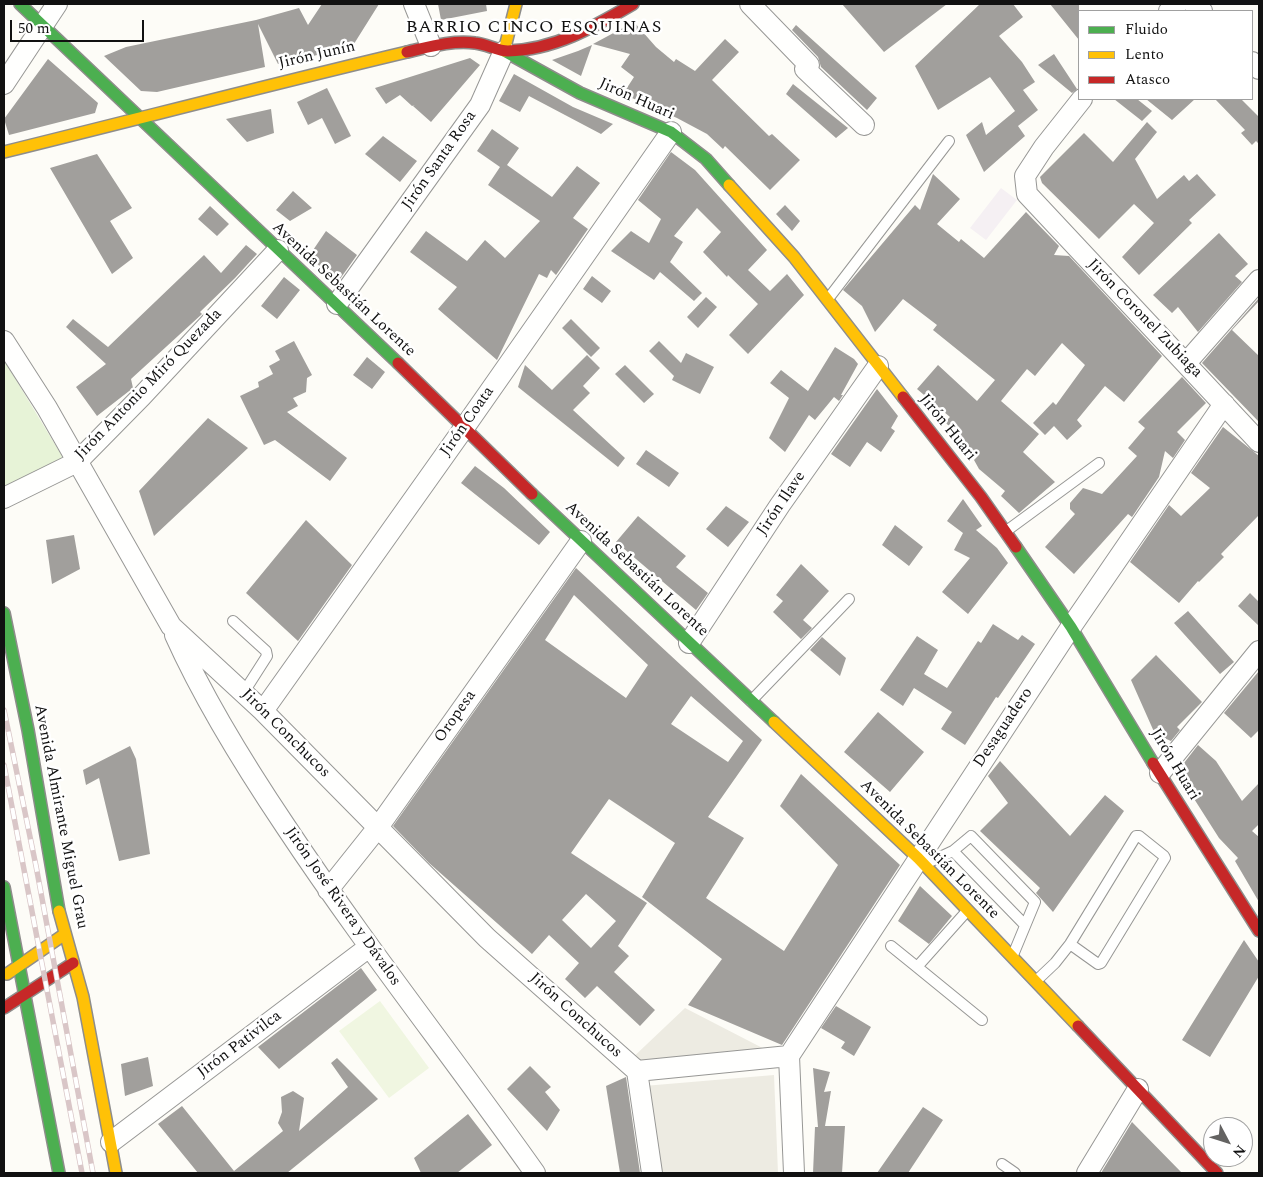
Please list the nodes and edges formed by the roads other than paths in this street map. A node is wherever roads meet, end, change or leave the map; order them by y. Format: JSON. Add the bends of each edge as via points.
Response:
{"nodes":[{"id":1,"x":20,"y":4,"type":"edge"},
{"id":2,"x":57,"y":4,"type":"edge"},
{"id":3,"x":414,"y":4,"type":"edge"},
{"id":4,"x":516,"y":4,"type":"edge"},
{"id":5,"x":634,"y":4,"type":"edge"},
{"id":6,"x":750,"y":4,"type":"edge"},
{"id":7,"x":43,"y":26,"type":"junction"},
{"id":8,"x":431,"y":46,"type":"junction"},
{"id":9,"x":504,"y":51,"type":"junction"},
{"id":10,"x":4,"y":84,"type":"edge"},
{"id":11,"x":1081,"y":100,"type":"edge"},
{"id":12,"x":139,"y":119,"type":"junction"},
{"id":13,"x":864,"y":125,"type":"dead end"},
{"id":14,"x":671,"y":132,"type":"junction"},
{"id":15,"x":949,"y":141,"type":"dead end"},
{"id":16,"x":4,"y":152,"type":"edge"},
{"id":17,"x":278,"y":250,"type":"junction"},
{"id":18,"x":1259,"y":280,"type":"edge"},
{"id":19,"x":827,"y":300,"type":"junction"},
{"id":20,"x":337,"y":304,"type":"junction"},
{"id":21,"x":4,"y":341,"type":"edge"},
{"id":22,"x":1187,"y":362,"type":"junction"},
{"id":23,"x":878,"y":366,"type":"junction"},
{"id":24,"x":1224,"y":404,"type":"junction"},
{"id":25,"x":464,"y":428,"type":"junction"},
{"id":26,"x":1259,"y":442,"type":"edge"},
{"id":27,"x":77,"y":462,"type":"junction"},
{"id":28,"x":1099,"y":463,"type":"dead end"},
{"id":29,"x":4,"y":498,"type":"edge"},
{"id":30,"x":1006,"y":532,"type":"junction"},
{"id":31,"x":581,"y":541,"type":"junction"},
{"id":32,"x":849,"y":599,"type":"dead end"},
{"id":33,"x":4,"y":612,"type":"edge"},
{"id":34,"x":233,"y":621,"type":"dead end"},
{"id":35,"x":171,"y":626,"type":"junction"},
{"id":36,"x":1071,"y":627,"type":"junction"},
{"id":37,"x":689,"y":643,"type":"junction"},
{"id":38,"x":1259,"y":651,"type":"edge"},
{"id":39,"x":244,"y":692,"type":"junction"},
{"id":40,"x":751,"y":701,"type":"junction"},
{"id":41,"x":263,"y":711,"type":"junction"},
{"id":42,"x":1160,"y":773,"type":"junction"},
{"id":43,"x":379,"y":826,"type":"junction"},
{"id":44,"x":953,"y":851,"type":"junction"},
{"id":45,"x":921,"y":861,"type":"junction"},
{"id":46,"x":4,"y":887,"type":"edge"},
{"id":47,"x":328,"y":890,"type":"junction"},
{"id":48,"x":968,"y":910,"type":"junction"},
{"id":49,"x":1024,"y":924,"type":"junction"},
{"id":50,"x":1259,"y":931,"type":"edge"},
{"id":51,"x":65,"y":934,"type":"junction"},
{"id":52,"x":1070,"y":944,"type":"junction"},
{"id":53,"x":891,"y":946,"type":"dead end"},
{"id":54,"x":368,"y":947,"type":"junction"},
{"id":55,"x":1012,"y":957,"type":"junction"},
{"id":56,"x":73,"y":963,"type":"junction"},
{"id":57,"x":20,"y":966,"type":"junction"},
{"id":58,"x":917,"y":967,"type":"junction"},
{"id":59,"x":4,"y":976,"type":"edge"},
{"id":60,"x":1036,"y":981,"type":"junction"},
{"id":61,"x":24,"y":993,"type":"junction"},
{"id":62,"x":4,"y":1008,"type":"edge"},
{"id":63,"x":982,"y":1020,"type":"dead end"},
{"id":64,"x":789,"y":1056,"type":"junction"},
{"id":65,"x":637,"y":1072,"type":"junction"},
{"id":66,"x":1138,"y":1089,"type":"junction"},
{"id":67,"x":111,"y":1142,"type":"junction"},
{"id":68,"x":1002,"y":1164,"type":"dead end"},
{"id":69,"x":58,"y":1173,"type":"edge"},
{"id":70,"x":116,"y":1173,"type":"edge"},
{"id":71,"x":535,"y":1173,"type":"edge"},
{"id":72,"x":652,"y":1173,"type":"edge"},
{"id":73,"x":794,"y":1173,"type":"edge"},
{"id":74,"x":1015,"y":1173,"type":"edge"},
{"id":75,"x":1087,"y":1173,"type":"edge"},
{"id":76,"x":1217,"y":1173,"type":"edge"}],
"edges":[{"from":1,"to":7,"type":"main road","name":"Avenida Sebastián Lorente"},
{"from":2,"to":7,"type":"street"},
{"from":3,"to":8,"type":"street"},
{"from":4,"to":9,"type":"main road","name":"Jirón Santa Rosa"},
{"from":5,"to":9,"type":"main road","name":"Jirón Junín","via":[[565,39]]},
{"from":6,"to":13,"type":"street","via":[[809,65],[805,69]]},
{"from":7,"to":10,"type":"street"},
{"from":7,"to":12,"type":"main road","name":"Avenida Sebastián Lorente"},
{"from":8,"to":9,"type":"main road","name":"Jirón Junín","via":[[478,43]]},
{"from":8,"to":12,"type":"main road","name":"Jirón Junín","via":[[216,97]]},
{"from":9,"to":14,"type":"main road","name":"Jirón Huari","via":[[580,93]]},
{"from":9,"to":20,"type":"street","name":"Jirón Santa Rosa","via":[[480,104]]},
{"from":11,"to":22,"type":"street","name":"Jirón Coronel Zubiaga","via":[[1025,176],[1026,192]]},
{"from":12,"to":16,"type":"main road","name":"Jirón Junín"},
{"from":12,"to":17,"type":"main road","name":"Avenida Sebastián Lorente"},
{"from":14,"to":19,"type":"main road","name":"Jirón Huari","via":[[712,166],[794,257]]},
{"from":14,"to":25,"type":"street","name":"Jirón Coata"},
{"from":15,"to":19,"type":"lane"},
{"from":17,"to":20,"type":"main road","name":"Avenida Sebastián Lorente"},
{"from":17,"to":27,"type":"street","name":"Jirón Antonio Miró Quezada"},
{"from":18,"to":22,"type":"street"},
{"from":19,"to":23,"type":"main road","name":"Jirón Huari"},
{"from":20,"to":25,"type":"main road","name":"Avenida Sebastián Lorente"},
{"from":21,"to":27,"type":"street","name":"Jirón Conchucos"},
{"from":22,"to":24,"type":"street","name":"Jirón Coronel Zubiaga"},
{"from":23,"to":30,"type":"main road","name":"Jirón Huari"},
{"from":23,"to":37,"type":"street","name":"Jirón Ilave","via":[[780,505]]},
{"from":24,"to":26,"type":"street","name":"Jirón Coronel Zubiaga"},
{"from":24,"to":36,"type":"street","name":"Desaguadero"},
{"from":25,"to":31,"type":"main road","name":"Avenida Sebastián Lorente"},
{"from":25,"to":41,"type":"street","name":"Jirón Coata"},
{"from":27,"to":29,"type":"street","name":"Jirón Antonio Miró Quezada"},
{"from":27,"to":35,"type":"street","name":"Jirón Conchucos"},
{"from":28,"to":30,"type":"lane"},
{"from":30,"to":36,"type":"main road","name":"Jirón Huari"},
{"from":31,"to":37,"type":"main road","name":"Avenida Sebastián Lorente"},
{"from":31,"to":43,"type":"street","name":"Oropesa"},
{"from":32,"to":40,"type":"lane"},
{"from":33,"to":51,"type":"main road","name":"Avenida Almirante Miguel Grau"},
{"from":34,"to":39,"type":"lane","via":[[266,651],[267,656]]},
{"from":35,"to":39,"type":"street","name":"Jirón Conchucos"},
{"from":35,"to":47,"type":"street","name":"Jirón José Rivera y Dávalos","via":[[216,715]]},
{"from":36,"to":42,"type":"main road","name":"Jirón Huari"},
{"from":36,"to":45,"type":"street","name":"Desaguadero"},
{"from":37,"to":40,"type":"main road","name":"Avenida Sebastián Lorente"},
{"from":38,"to":42,"type":"street"},
{"from":39,"to":41,"type":"street","name":"Jirón Conchucos"},
{"from":40,"to":45,"type":"main road","name":"Avenida Sebastián Lorente"},
{"from":41,"to":43,"type":"street","name":"Jirón Conchucos"},
{"from":42,"to":50,"type":"main road","name":"Jirón Huari"},
{"from":43,"to":47,"type":"street","name":"Oropesa"},
{"from":43,"to":65,"type":"street","name":"Jirón Conchucos","via":[[488,938]]},
{"from":44,"to":45,"type":"lane"},
{"from":44,"to":49,"type":"lane"},
{"from":44,"to":49,"type":"lane","via":[[971,836],[1035,902]]},
{"from":45,"to":48,"type":"main road","name":"Avenida Sebastián Lorente"},
{"from":45,"to":64,"type":"street","name":"Desaguadero"},
{"from":46,"to":57,"type":"main road"},
{"from":47,"to":54,"type":"street","name":"Jirón José Rivera y Dávalos"},
{"from":48,"to":55,"type":"main road","name":"Avenida Sebastián Lorente"},
{"from":48,"to":58,"type":"lane"},
{"from":49,"to":55,"type":"lane"},
{"from":51,"to":56,"type":"main road","name":"Avenida Almirante Miguel Grau"},
{"from":51,"to":57,"type":"main road"},
{"from":52,"to":52,"type":"lane","via":[[1136,836],[1164,856],[1101,963]]},
{"from":52,"to":60,"type":"lane"},
{"from":53,"to":58,"type":"lane"},
{"from":54,"to":67,"type":"street","name":"Jirón Pativilca"},
{"from":54,"to":71,"type":"street","name":"Jirón José Rivera y Dávalos"},
{"from":55,"to":60,"type":"main road","name":"Avenida Sebastián Lorente"},
{"from":56,"to":61,"type":"main road"},
{"from":56,"to":67,"type":"main road","name":"Avenida Almirante Miguel Grau","via":[[84,997]]},
{"from":57,"to":59,"type":"main road"},
{"from":57,"to":61,"type":"main road"},
{"from":58,"to":63,"type":"lane"},
{"from":60,"to":66,"type":"main road","name":"Avenida Sebastián Lorente"},
{"from":61,"to":62,"type":"main road"},
{"from":61,"to":69,"type":"main road"},
{"from":64,"to":65,"type":"street","name":"Jirón Conchucos"},
{"from":64,"to":73,"type":"street"},
{"from":65,"to":72,"type":"street","name":"Jirón Conchucos"},
{"from":66,"to":75,"type":"street"},
{"from":66,"to":76,"type":"main road","name":"Avenida Sebastián Lorente"},
{"from":67,"to":70,"type":"main road","name":"Avenida Almirante Miguel Grau"},
{"from":68,"to":74,"type":"lane"}]}
